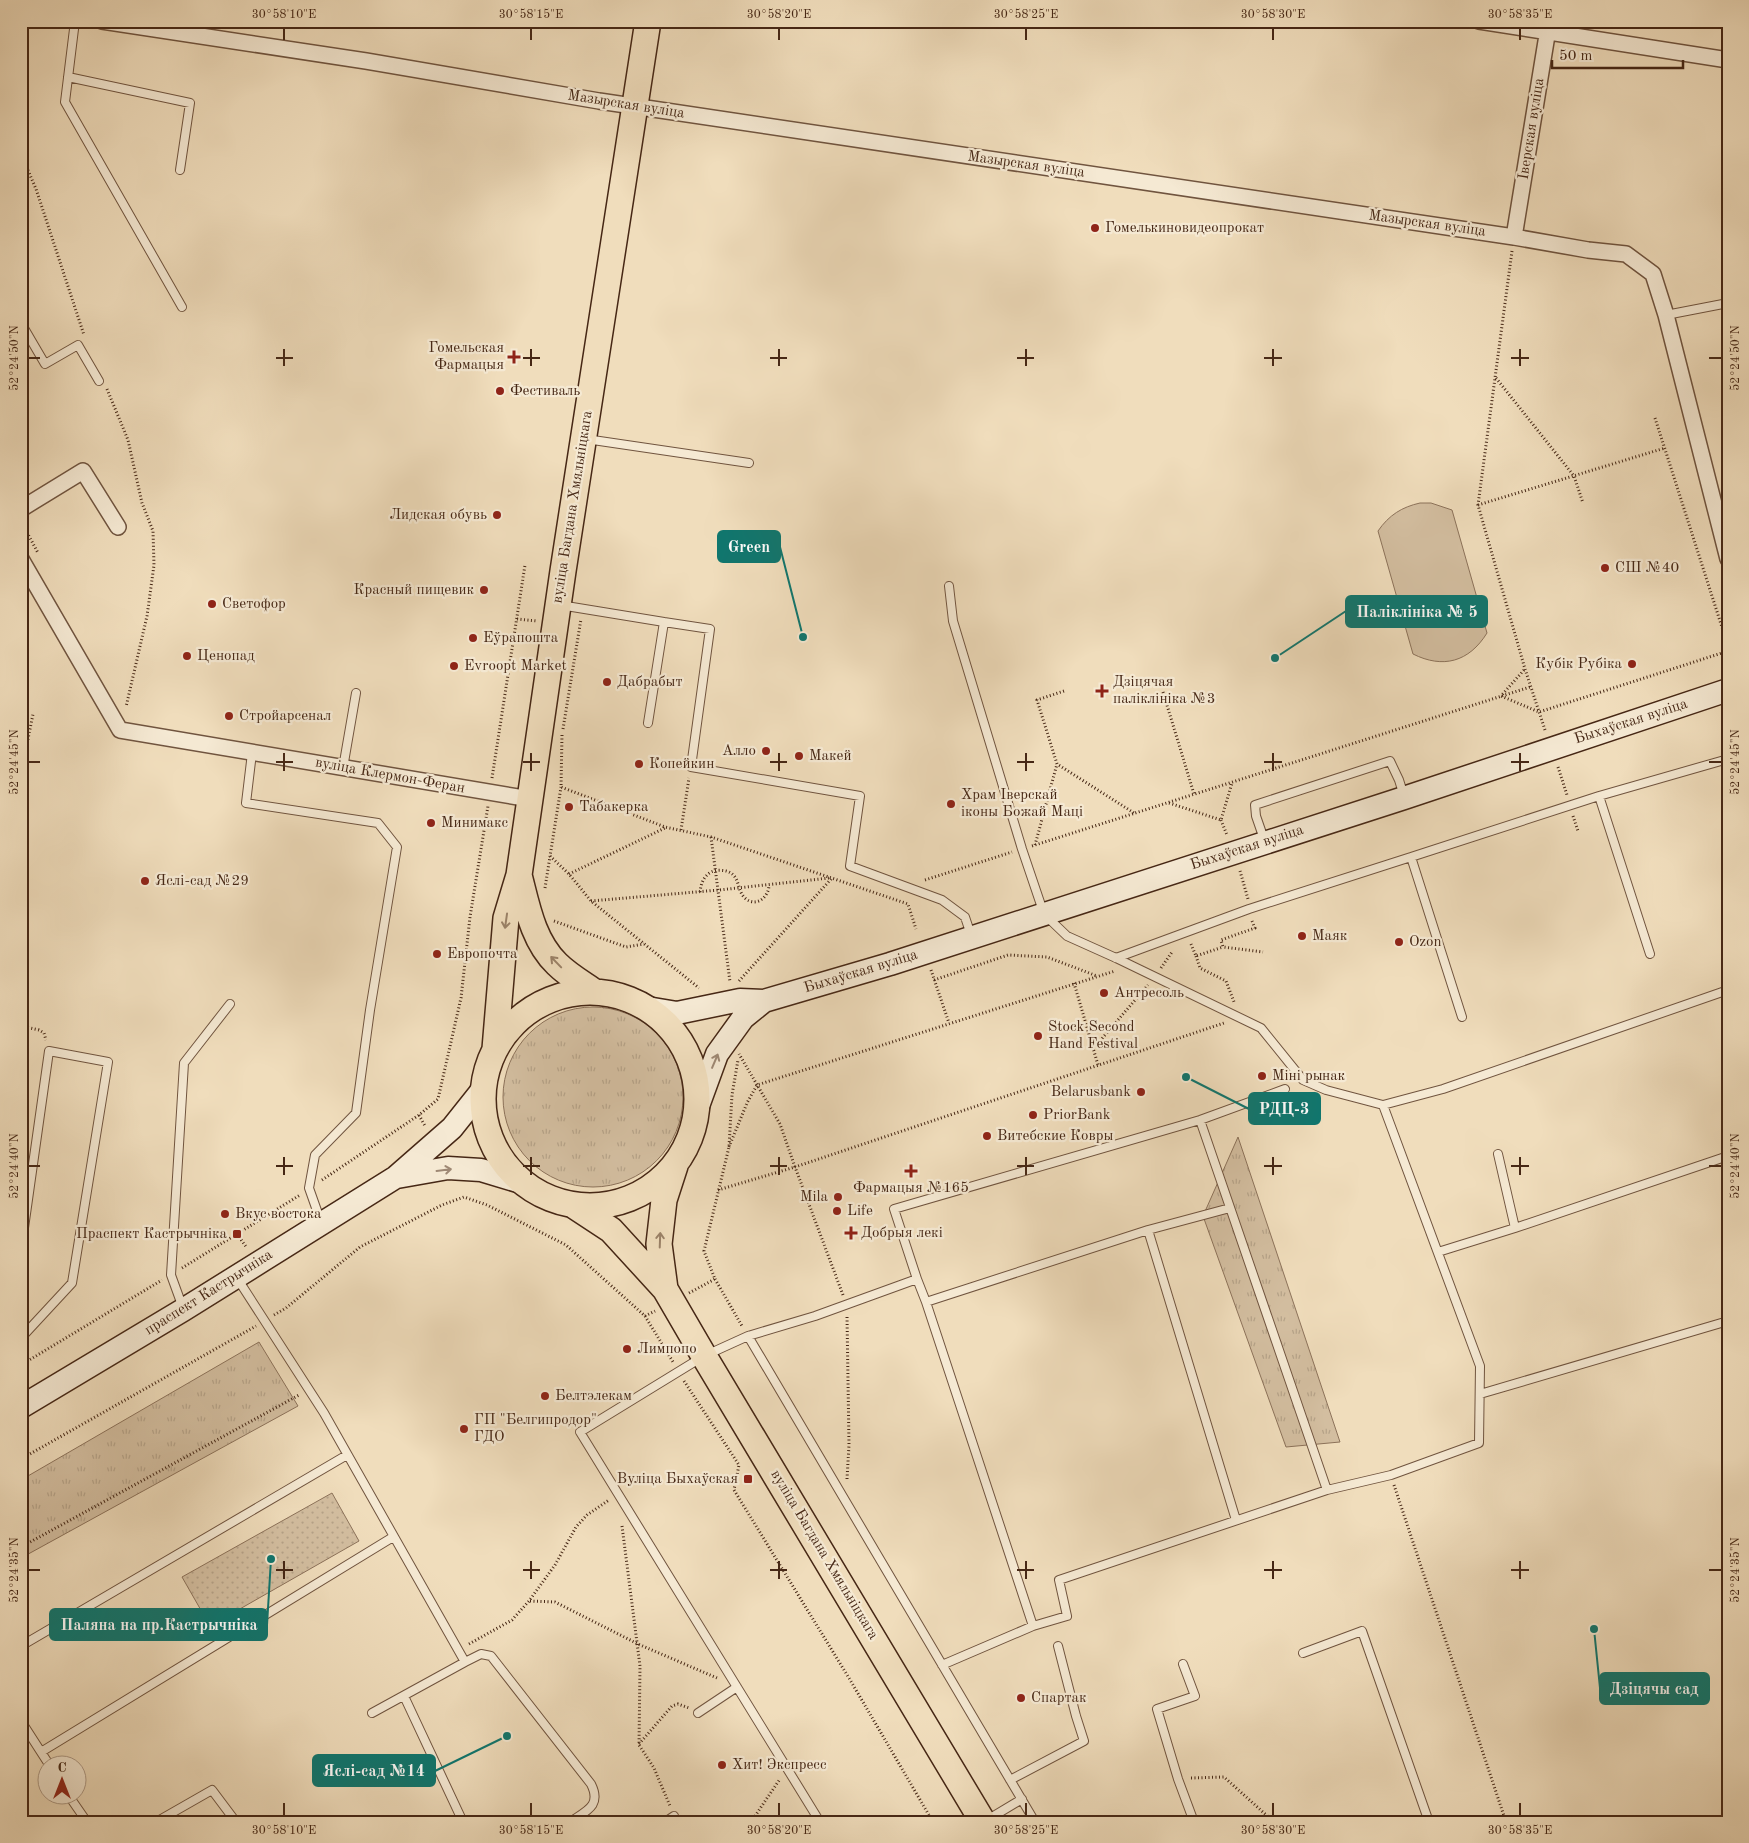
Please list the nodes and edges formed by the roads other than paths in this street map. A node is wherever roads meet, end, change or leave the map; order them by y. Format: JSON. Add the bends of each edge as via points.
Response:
{"nodes":[{"id":1,"x":75,"y":21,"type":"edge"},
{"id":2,"x":102,"y":21,"type":"edge"},
{"id":3,"x":648,"y":21,"type":"edge"},
{"id":4,"x":1478,"y":21,"type":"edge"},
{"id":5,"x":1548,"y":26,"type":"edge"},
{"id":6,"x":1728,"y":60,"type":"edge"},
{"id":7,"x":68,"y":77,"type":"junction"},
{"id":8,"x":635,"y":106,"type":"junction"},
{"id":9,"x":180,"y":170,"type":"dead end"},
{"id":10,"x":1514,"y":237,"type":"junction"},
{"id":11,"x":1728,"y":303,"type":"edge"},
{"id":12,"x":182,"y":307,"type":"dead end"},
{"id":13,"x":1666,"y":315,"type":"junction"},
{"id":14,"x":21,"y":323,"type":"edge"},
{"id":15,"x":99,"y":381,"type":"dead end"},
{"id":16,"x":584,"y":439,"type":"junction"},
{"id":17,"x":749,"y":463,"type":"dead end"},
{"id":18,"x":21,"y":509,"type":"edge"},
{"id":19,"x":118,"y":527,"type":"dead end"},
{"id":20,"x":1724,"y":528,"type":"edge"},
{"id":21,"x":1728,"y":559,"type":"edge"},
{"id":22,"x":24,"y":567,"type":"edge"},
{"id":23,"x":949,"y":586,"type":"dead end"},
{"id":24,"x":560,"y":612,"type":"junction"},
{"id":25,"x":664,"y":622,"type":"junction"},
{"id":26,"x":1728,"y":690,"type":"edge"},
{"id":27,"x":356,"y":693,"type":"dead end"},
{"id":28,"x":648,"y":723,"type":"dead end"},
{"id":29,"x":252,"y":753,"type":"junction"},
{"id":30,"x":1728,"y":759,"type":"edge"},
{"id":31,"x":343,"y":768,"type":"junction"},
{"id":32,"x":1600,"y":796,"type":"junction"},
{"id":33,"x":1404,"y":798,"type":"junction"},
{"id":34,"x":530,"y":799,"type":"junction"},
{"id":35,"x":1265,"y":842,"type":"junction"},
{"id":36,"x":1411,"y":857,"type":"junction"},
{"id":37,"x":520,"y":875,"type":"junction"},
{"id":38,"x":1044,"y":914,"type":"junction"},
{"id":39,"x":972,"y":936,"type":"junction"},
{"id":40,"x":1650,"y":954,"type":"dead end"},
{"id":41,"x":1116,"y":958,"type":"junction"},
{"id":42,"x":1728,"y":990,"type":"edge"},
{"id":43,"x":594,"y":992,"type":"junction"},
{"id":44,"x":764,"y":1001,"type":"junction"},
{"id":45,"x":230,"y":1004,"type":"dead end"},
{"id":46,"x":647,"y":1008,"type":"junction"},
{"id":47,"x":1462,"y":1017,"type":"dead end"},
{"id":48,"x":495,"y":1049,"type":"junction"},
{"id":49,"x":483,"y":1089,"type":"junction"},
{"id":50,"x":1285,"y":1089,"type":"dead end"},
{"id":51,"x":1383,"y":1105,"type":"junction"},
{"id":52,"x":698,"y":1106,"type":"junction"},
{"id":53,"x":1200,"y":1120,"type":"junction"},
{"id":54,"x":1498,"y":1154,"type":"dead end"},
{"id":55,"x":1728,"y":1156,"type":"edge"},
{"id":56,"x":677,"y":1163,"type":"junction"},
{"id":57,"x":396,"y":1177,"type":"junction"},
{"id":58,"x":521,"y":1182,"type":"junction"},
{"id":59,"x":573,"y":1205,"type":"junction"},
{"id":60,"x":1230,"y":1208,"type":"junction"},
{"id":61,"x":321,"y":1224,"type":"junction"},
{"id":62,"x":1515,"y":1228,"type":"junction"},
{"id":63,"x":1148,"y":1230,"type":"junction"},
{"id":64,"x":21,"y":1249,"type":"edge"},
{"id":65,"x":1438,"y":1252,"type":"junction"},
{"id":66,"x":236,"y":1276,"type":"junction"},
{"id":67,"x":917,"y":1279,"type":"junction"},
{"id":68,"x":670,"y":1298,"type":"junction"},
{"id":69,"x":926,"y":1302,"type":"junction"},
{"id":70,"x":184,"y":1310,"type":"junction"},
{"id":71,"x":1728,"y":1321,"type":"edge"},
{"id":72,"x":748,"y":1336,"type":"junction"},
{"id":73,"x":21,"y":1338,"type":"edge"},
{"id":74,"x":704,"y":1356,"type":"junction"},
{"id":75,"x":1480,"y":1394,"type":"junction"},
{"id":76,"x":21,"y":1407,"type":"edge"},
{"id":77,"x":347,"y":1455,"type":"junction"},
{"id":78,"x":1327,"y":1490,"type":"junction"},
{"id":79,"x":1236,"y":1520,"type":"junction"},
{"id":80,"x":393,"y":1537,"type":"junction"},
{"id":81,"x":1033,"y":1626,"type":"junction"},
{"id":82,"x":21,"y":1646,"type":"edge"},
{"id":83,"x":1058,"y":1646,"type":"dead end"},
{"id":84,"x":1303,"y":1653,"type":"dead end"},
{"id":85,"x":465,"y":1662,"type":"junction"},
{"id":86,"x":1182,"y":1664,"type":"dead end"},
{"id":87,"x":942,"y":1665,"type":"junction"},
{"id":88,"x":737,"y":1687,"type":"junction"},
{"id":89,"x":404,"y":1696,"type":"junction"},
{"id":90,"x":372,"y":1713,"type":"dead end"},
{"id":91,"x":698,"y":1713,"type":"road end"},
{"id":92,"x":21,"y":1721,"type":"edge"},
{"id":93,"x":41,"y":1752,"type":"junction"},
{"id":94,"x":44,"y":1756,"type":"edge"},
{"id":95,"x":1010,"y":1780,"type":"junction"},
{"id":96,"x":1022,"y":1799,"type":"junction"},
{"id":97,"x":76,"y":1806,"type":"edge"},
{"id":98,"x":674,"y":1816,"type":"road end"},
{"id":99,"x":86,"y":1822,"type":"edge"},
{"id":100,"x":156,"y":1822,"type":"edge"},
{"id":101,"x":236,"y":1822,"type":"edge"},
{"id":102,"x":463,"y":1822,"type":"edge"},
{"id":103,"x":570,"y":1822,"type":"edge"},
{"id":104,"x":666,"y":1822,"type":"edge"},
{"id":105,"x":820,"y":1822,"type":"edge"},
{"id":106,"x":983,"y":1822,"type":"edge"},
{"id":107,"x":1036,"y":1822,"type":"edge"},
{"id":108,"x":1194,"y":1822,"type":"edge"},
{"id":109,"x":1429,"y":1822,"type":"edge"}],
"edges":[{"from":1,"to":7,"type":"lane"},
{"from":2,"to":8,"type":"street","name":"Мазырская вуліца"},
{"from":3,"to":8,"type":"main road","name":"вуліца Багдана Хмяльніцкага"},
{"from":4,"to":5,"type":"street"},
{"from":5,"to":6,"type":"street"},
{"from":5,"to":10,"type":"street","name":"Іверская вуліца"},
{"from":7,"to":9,"type":"lane","via":[[190,103]]},
{"from":7,"to":12,"type":"lane","via":[[65,102]]},
{"from":8,"to":10,"type":"street","name":"Мазырская вуліца"},
{"from":8,"to":16,"type":"main road","name":"вуліца Багдана Хмяльніцкага"},
{"from":10,"to":13,"type":"street","name":"Мазырская вуліца","via":[[1626,254],[1653,274]]},
{"from":11,"to":13,"type":"lane"},
{"from":13,"to":20,"type":"street","name":"Мазырская вуліца"},
{"from":14,"to":15,"type":"lane","via":[[45,364],[78,345]]},
{"from":16,"to":17,"type":"lane"},
{"from":16,"to":24,"type":"main road","name":"вуліца Багдана Хмяльніцкага"},
{"from":18,"to":19,"type":"street","via":[[83,471]]},
{"from":20,"to":21,"type":"street","name":"Мазырская вуліца"},
{"from":22,"to":29,"type":"street","name":"вуліца Клермон-Феран","via":[[120,730]]},
{"from":23,"to":38,"type":"lane","via":[[953,621]]},
{"from":24,"to":25,"type":"lane"},
{"from":24,"to":34,"type":"main road","name":"вуліца Багдана Хмяльніцкага"},
{"from":25,"to":28,"type":"lane"},
{"from":25,"to":39,"type":"lane","via":[[710,629],[691,767],[860,796],[850,866],[942,900],[965,917]]},
{"from":26,"to":33,"type":"main road","name":"Быхаўская вуліца"},
{"from":27,"to":31,"type":"lane"},
{"from":29,"to":31,"type":"street","name":"вуліца Клермон-Феран"},
{"from":29,"to":61,"type":"lane","via":[[246,803],[378,823],[397,846],[356,1113],[315,1155],[309,1188]]},
{"from":30,"to":32,"type":"lane"},
{"from":31,"to":34,"type":"street","name":"вуліца Клермон-Феран"},
{"from":32,"to":36,"type":"lane"},
{"from":32,"to":40,"type":"lane"},
{"from":33,"to":35,"type":"main road","name":"Быхаўская вуліца"},
{"from":33,"to":35,"type":"lane","via":[[1390,761],[1383,763],[1255,805]]},
{"from":34,"to":37,"type":"main road","name":"вуліца Багдана Хмяльніцкага"},
{"from":35,"to":38,"type":"main road","name":"Быхаўская вуліца"},
{"from":36,"to":41,"type":"lane","via":[[1249,909]]},
{"from":36,"to":47,"type":"lane"},
{"from":43,"to":37,"type":"main road","name":"вуліца Багдана Хмяльніцкага","one_way":true,"via":[[556,964],[540,942]]},
{"from":37,"to":48,"type":"main road","name":"вуліца Багдана Хмяльніцкага","one_way":true,"via":[[506,918]]},
{"from":38,"to":39,"type":"main road","name":"Быхаўская вуліца"},
{"from":38,"to":41,"type":"lane","via":[[1067,936]]},
{"from":39,"to":44,"type":"main road","name":"Быхаўская вуліца"},
{"from":41,"to":51,"type":"lane","via":[[1261,1028],[1303,1080],[1326,1090]]},
{"from":42,"to":51,"type":"lane","via":[[1443,1089]]},
{"from":43,"to":46,"type":"main road","via":[[622,996]]},
{"from":43,"to":48,"type":"main road","via":[[555,998],[520,1018]]},
{"from":44,"to":46,"type":"main road","name":"Быхаўская вуліца","via":[[740,1000],[677,1013]]},
{"from":52,"to":44,"type":"main road","name":"Быхаўская вуліца","one_way":true,"via":[[717,1054],[743,1018]]},
{"from":45,"to":70,"type":"lane","via":[[184,1063],[170,1276]]},
{"from":46,"to":52,"type":"main road","via":[[676,1034],[693,1068]]},
{"from":48,"to":49,"type":"main road"},
{"from":49,"to":57,"type":"main road","name":"праспект Кастрычніка","via":[[452,1128]]},
{"from":49,"to":58,"type":"main road","via":[[485,1124],[498,1156]]},
{"from":50,"to":53,"type":"lane"},
{"from":51,"to":65,"type":"lane"},
{"from":52,"to":56,"type":"main road","via":[[691,1136]]},
{"from":53,"to":60,"type":"lane"},
{"from":53,"to":67,"type":"lane","via":[[894,1209]]},
{"from":54,"to":62,"type":"lane"},
{"from":55,"to":62,"type":"lane"},
{"from":56,"to":59,"type":"main road","via":[[648,1190],[639,1194],[612,1204]]},
{"from":68,"to":56,"type":"main road","name":"вуліца Багдана Хмяльніцкага","one_way":true,"via":[[659,1244],[664,1200]]},
{"from":57,"to":58,"type":"main road","name":"праспект Кастрычніка","one_way":true,"via":[[448,1168],[481,1170]]},
{"from":57,"to":61,"type":"main road","name":"праспект Кастрычніка"},
{"from":58,"to":59,"type":"main road","via":[[546,1197]]},
{"from":59,"to":68,"type":"main road","name":"вуліца Багдана Хмяльніцкага","via":[[611,1230]]},
{"from":60,"to":63,"type":"lane"},
{"from":60,"to":78,"type":"lane"},
{"from":61,"to":66,"type":"main road","name":"праспект Кастрычніка"},
{"from":62,"to":65,"type":"lane"},
{"from":63,"to":69,"type":"lane"},
{"from":63,"to":79,"type":"lane"},
{"from":64,"to":73,"type":"lane","via":[[49,1051],[108,1062],[72,1283]]},
{"from":65,"to":75,"type":"lane","via":[[1480,1366]]},
{"from":66,"to":70,"type":"main road","name":"праспект Кастрычніка"},
{"from":66,"to":77,"type":"lane","via":[[324,1413]]},
{"from":67,"to":69,"type":"lane"},
{"from":67,"to":72,"type":"lane"},
{"from":68,"to":74,"type":"main road","name":"вуліца Багдана Хмяльніцкага"},
{"from":69,"to":81,"type":"lane"},
{"from":70,"to":76,"type":"main road","name":"праспект Кастрычніка"},
{"from":71,"to":75,"type":"lane"},
{"from":72,"to":74,"type":"lane"},
{"from":72,"to":87,"type":"lane"},
{"from":74,"to":88,"type":"lane","via":[[580,1432]]},
{"from":74,"to":106,"type":"main road","name":"вуліца Багдана Хмяльніцкага"},
{"from":75,"to":78,"type":"lane","via":[[1479,1443],[1390,1474]]},
{"from":77,"to":80,"type":"lane"},
{"from":77,"to":82,"type":"lane"},
{"from":78,"to":79,"type":"lane"},
{"from":79,"to":81,"type":"lane","via":[[1059,1580],[1067,1616]]},
{"from":80,"to":85,"type":"lane"},
{"from":80,"to":93,"type":"lane"},
{"from":81,"to":87,"type":"lane"},
{"from":83,"to":95,"type":"lane","via":[[1084,1741]]},
{"from":84,"to":109,"type":"lane","via":[[1362,1631]]},
{"from":85,"to":89,"type":"lane"},
{"from":85,"to":103,"type":"lane","via":[[481,1654],[491,1656],[591,1784],[596,1798],[594,1804]]},
{"from":86,"to":108,"type":"lane","via":[[1195,1696],[1157,1709]]},
{"from":87,"to":95,"type":"lane"},
{"from":88,"to":91,"type":"lane"},
{"from":88,"to":105,"type":"lane"},
{"from":89,"to":90,"type":"lane"},
{"from":89,"to":102,"type":"lane"},
{"from":92,"to":93,"type":"lane"},
{"from":93,"to":94,"type":"lane"},
{"from":95,"to":96,"type":"lane"},
{"from":96,"to":106,"type":"lane"},
{"from":96,"to":107,"type":"lane"},
{"from":97,"to":99,"type":"lane"},
{"from":98,"to":104,"type":"lane"},
{"from":100,"to":101,"type":"lane","via":[[212,1790]]}]}
